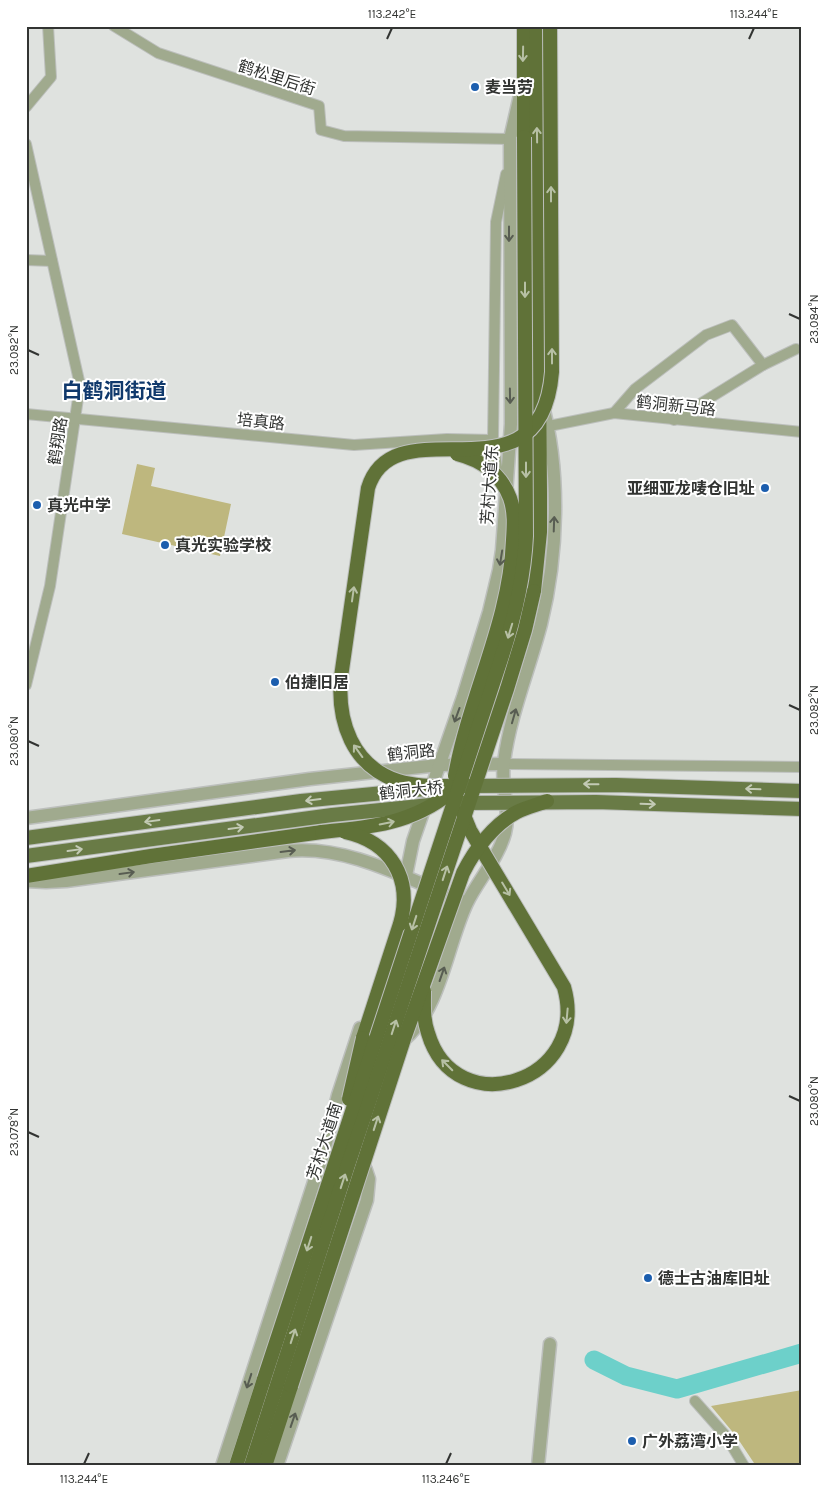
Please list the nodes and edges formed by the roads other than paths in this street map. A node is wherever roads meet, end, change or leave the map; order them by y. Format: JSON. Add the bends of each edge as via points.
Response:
{"nodes":[{"id":1,"x":48,"y":26,"type":"edge"},
{"id":2,"x":114,"y":26,"type":"edge"},
{"id":3,"x":524,"y":26,"type":"edge"},
{"id":4,"x":536,"y":26,"type":"edge"},
{"id":5,"x":550,"y":26,"type":"edge"},
{"id":6,"x":523,"y":82,"type":"junction"},
{"id":7,"x":26,"y":107,"type":"edge"},
{"id":8,"x":510,"y":139,"type":"junction"},
{"id":9,"x":26,"y":144,"type":"edge"},
{"id":10,"x":509,"y":161,"type":"junction"},
{"id":11,"x":26,"y":260,"type":"edge"},
{"id":12,"x":52,"y":261,"type":"junction"},
{"id":13,"x":796,"y":349,"type":"dead end"},
{"id":14,"x":763,"y":365,"type":"junction"},
{"id":15,"x":540,"y":394,"type":"junction"},
{"id":16,"x":614,"y":413,"type":"junction"},
{"id":17,"x":26,"y":414,"type":"edge"},
{"id":18,"x":76,"y":418,"type":"junction"},
{"id":19,"x":674,"y":420,"type":"junction"},
{"id":20,"x":549,"y":426,"type":"junction"},
{"id":21,"x":802,"y":432,"type":"edge"},
{"id":22,"x":493,"y":440,"type":"junction"},
{"id":23,"x":424,"y":450,"type":"junction"},
{"id":24,"x":505,"y":519,"type":"junction"},
{"id":25,"x":26,"y":685,"type":"edge"},
{"id":26,"x":493,"y":731,"type":"junction"},
{"id":27,"x":503,"y":764,"type":"junction"},
{"id":28,"x":439,"y":765,"type":"junction"},
{"id":29,"x":466,"y":765,"type":"junction"},
{"id":30,"x":802,"y":767,"type":"edge"},
{"id":31,"x":448,"y":786,"type":"junction"},
{"id":32,"x":802,"y":791,"type":"edge"},
{"id":33,"x":547,"y":802,"type":"junction"},
{"id":34,"x":802,"y":810,"type":"edge"},
{"id":35,"x":26,"y":818,"type":"edge"},
{"id":36,"x":446,"y":827,"type":"junction"},
{"id":37,"x":322,"y":832,"type":"junction"},
{"id":38,"x":26,"y":838,"type":"edge"},
{"id":39,"x":26,"y":856,"type":"edge"},
{"id":40,"x":26,"y":876,"type":"edge"},
{"id":41,"x":406,"y":877,"type":"junction"},
{"id":42,"x":26,"y":881,"type":"edge"},
{"id":43,"x":467,"y":903,"type":"junction"},
{"id":44,"x":424,"y":980,"type":"junction"},
{"id":45,"x":324,"y":1151,"type":"junction"},
{"id":46,"x":356,"y":1152,"type":"junction"},
{"id":47,"x":334,"y":1170,"type":"junction"},
{"id":48,"x":550,"y":1344,"type":"dead end"},
{"id":49,"x":278,"y":1383,"type":"junction"},
{"id":50,"x":696,"y":1401,"type":"dead end"},
{"id":51,"x":222,"y":1466,"type":"edge"},
{"id":52,"x":236,"y":1466,"type":"edge"},
{"id":53,"x":251,"y":1466,"type":"edge"},
{"id":54,"x":265,"y":1466,"type":"edge"},
{"id":55,"x":277,"y":1466,"type":"edge"},
{"id":56,"x":538,"y":1466,"type":"edge"},
{"id":57,"x":744,"y":1466,"type":"edge"}],
"edges":[{"from":1,"to":7,"type":"street","via":[[52,77]]},
{"from":2,"to":8,"type":"street","name":"鹤松里后街","via":[[158,53],[320,106],[322,130],[344,136]]},
{"from":3,"to":6,"type":"highway","name":"芳村大道东","one_way":true},
{"from":15,"to":4,"type":"highway","one_way":true},
{"from":23,"to":5,"type":"highway","one_way":true,"bridge":true,"via":[[478,450],[505,444],[532,426],[548,398],[552,372]]},
{"from":6,"to":8,"type":"street","name":"芳村大道东"},
{"from":6,"to":29,"type":"highway","name":"芳村大道东","one_way":true,"bridge":true,"via":[[525,553],[514,617]]},
{"from":8,"to":10,"type":"street","name":"芳村大道东"},
{"from":9,"to":12,"type":"street","name":"鹤翔路"},
{"from":10,"to":22,"type":"street","via":[[496,222]]},
{"from":10,"to":24,"type":"street","name":"芳村大道东","one_way":true,"via":[[511,424]]},
{"from":11,"to":12,"type":"street"},
{"from":12,"to":18,"type":"street","name":"鹤翔路","via":[[80,385]]},
{"from":13,"to":14,"type":"street"},
{"from":14,"to":16,"type":"street","via":[[732,326],[706,335],[636,389]]},
{"from":14,"to":19,"type":"street"},
{"from":15,"to":20,"type":"street"},
{"from":15,"to":26,"type":"highway","bridge":true,"via":[[538,566],[525,630]]},
{"from":16,"to":19,"type":"street","name":"鹤洞新马路"},
{"from":16,"to":20,"type":"street","name":"鹤洞新马路"},
{"from":17,"to":18,"type":"street","name":"培真路"},
{"from":18,"to":22,"type":"street","name":"培真路","via":[[354,445],[448,439]]},
{"from":18,"to":25,"type":"street","name":"鹤翔路","via":[[50,586]]},
{"from":19,"to":21,"type":"street","name":"鹤洞新马路"},
{"from":27,"to":20,"type":"street","one_way":true,"via":[[541,625],[548,586],[554,499]]},
{"from":22,"to":24,"type":"street"},
{"from":31,"to":23,"type":"highway","one_way":true,"bridge":true,"via":[[406,783],[375,769],[350,740],[340,706],[341,677],[371,480],[380,466],[394,456]]},
{"from":23,"to":36,"type":"highway","bridge":true,"via":[[465,456],[488,468],[507,491],[514,516],[506,596],[460,751]]},
{"from":24,"to":28,"type":"street","name":"芳村大道东","one_way":true,"via":[[499,570],[489,612]]},
{"from":37,"to":26,"type":"highway","one_way":true,"bridge":true,"via":[[395,822],[436,803],[468,777]]},
{"from":49,"to":26,"type":"highway","name":"芳村大道南","one_way":true,"bridge":true},
{"from":27,"to":28,"type":"street","name":"鹤洞路"},
{"from":27,"to":30,"type":"street","name":"鹤洞路"},
{"from":27,"to":43,"type":"street","via":[[505,832]]},
{"from":28,"to":35,"type":"street","name":"鹤洞路","via":[[310,779]]},
{"from":28,"to":41,"type":"street","name":"芳村大道东","via":[[413,841]]},
{"from":29,"to":36,"type":"highway","name":"芳村大道东","bridge":true},
{"from":29,"to":44,"type":"highway","one_way":true,"bridge":true,"via":[[460,799],[466,823],[564,987],[568,1015],[560,1044],[539,1069],[511,1082],[481,1083],[462,1077],[440,1058],[431,1042],[424,1016]]},
{"from":32,"to":31,"type":"main road","name":"鹤洞大桥","one_way":true,"bridge":true,"via":[[606,784]]},
{"from":31,"to":38,"type":"main road","name":"鹤洞大桥","one_way":true,"bridge":true,"via":[[301,801]]},
{"from":33,"to":34,"type":"main road","name":"鹤洞大桥","one_way":true,"bridge":true},
{"from":39,"to":33,"type":"main road","name":"鹤洞大桥","one_way":true,"bridge":true,"via":[[452,803]]},
{"from":33,"to":44,"type":"highway","bridge":true,"via":[[511,815],[472,856],[459,882]]},
{"from":36,"to":47,"type":"highway","name":"芳村大道南","one_way":true,"bridge":true},
{"from":37,"to":40,"type":"highway"},
{"from":37,"to":47,"type":"highway","bridge":true,"via":[[350,833],[380,848],[400,875],[405,902],[359,1050]]},
{"from":42,"to":41,"type":"street","one_way":true,"via":[[66,881],[299,850],[319,850],[352,857]]},
{"from":41,"to":43,"type":"street"},
{"from":41,"to":45,"type":"street","name":"芳村大道南","via":[[402,900],[338,1095]]},
{"from":46,"to":43,"type":"street","name":"芳村大道南","one_way":true,"via":[[353,1137],[374,1069],[380,1058],[412,1032],[427,1009],[440,982]]},
{"from":49,"to":44,"type":"highway","one_way":true,"bridge":true},
{"from":45,"to":46,"type":"street","via":[[338,1145]]},
{"from":45,"to":51,"type":"street","name":"芳村大道南","one_way":true},
{"from":55,"to":46,"type":"street","name":"芳村大道南","one_way":true,"via":[[367,1200],[369,1179]]},
{"from":47,"to":49,"type":"highway","name":"芳村大道南","one_way":true,"bridge":true},
{"from":48,"to":56,"type":"street"},
{"from":49,"to":52,"type":"highway","name":"芳村大道南"},
{"from":49,"to":53,"type":"highway","name":"芳村大道南"},
{"from":49,"to":54,"type":"highway"},
{"from":50,"to":57,"type":"street","via":[[726,1436]]}]}
